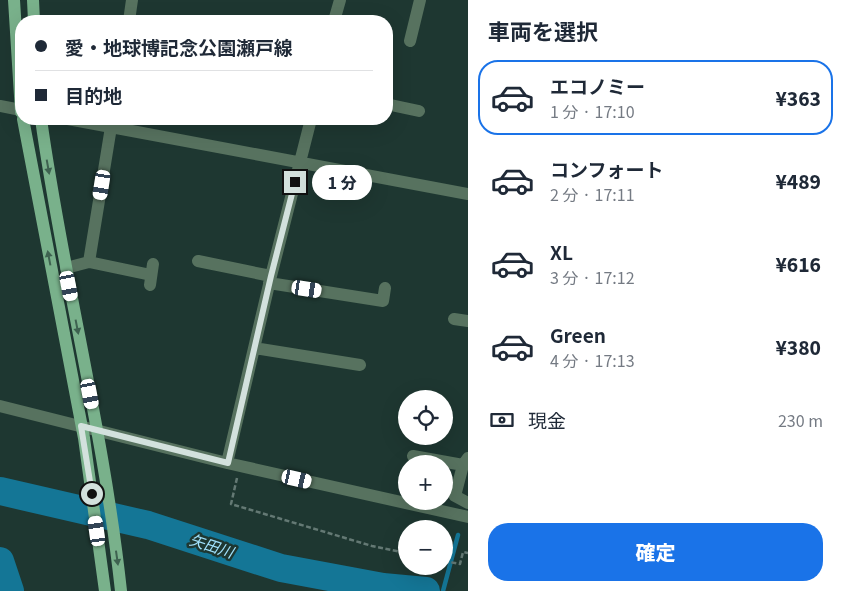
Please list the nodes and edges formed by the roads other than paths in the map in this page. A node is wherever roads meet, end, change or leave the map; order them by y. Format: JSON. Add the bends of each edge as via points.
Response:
{"nodes":[{"id":1,"x":14,"y":0,"type":"edge"},
{"id":2,"x":33,"y":0,"type":"edge"},
{"id":3,"x":132,"y":0,"type":"edge"},
{"id":4,"x":340,"y":0,"type":"edge"},
{"id":5,"x":420,"y":0,"type":"edge"},
{"id":6,"x":34,"y":15,"type":"edge"},
{"id":7,"x":130,"y":15,"type":"edge"},
{"id":8,"x":336,"y":15,"type":"edge"},
{"id":9,"x":15,"y":16,"type":"edge"},
{"id":10,"x":410,"y":40,"type":"dead end"},
{"id":11,"x":393,"y":105,"type":"edge"},
{"id":12,"x":0,"y":106,"type":"edge"},
{"id":13,"x":15,"y":110,"type":"edge"},
{"id":14,"x":419,"y":111,"type":"dead end"},
{"id":15,"x":23,"y":125,"type":"edge"},
{"id":16,"x":42,"y":125,"type":"edge"},
{"id":17,"x":112,"y":125,"type":"edge"},
{"id":18,"x":121,"y":125,"type":"edge"},
{"id":19,"x":310,"y":125,"type":"edge"},
{"id":20,"x":300,"y":163,"type":"junction"},
{"id":21,"x":468,"y":194,"type":"edge"},
{"id":22,"x":198,"y":261,"type":"dead end"},
{"id":23,"x":89,"y":262,"type":"junction"},
{"id":24,"x":66,"y":268,"type":"junction"},
{"id":25,"x":151,"y":275,"type":"dead end"},
{"id":26,"x":270,"y":280,"type":"junction"},
{"id":27,"x":385,"y":288,"type":"dead end"},
{"id":28,"x":454,"y":319,"type":"dead end"},
{"id":29,"x":468,"y":321,"type":"edge"},
{"id":30,"x":254,"y":348,"type":"junction"},
{"id":31,"x":360,"y":365,"type":"dead end"},
{"id":32,"x":0,"y":406,"type":"edge"},
{"id":33,"x":82,"y":432,"type":"junction"},
{"id":34,"x":99,"y":435,"type":"junction"},
{"id":35,"x":453,"y":461,"type":"edge"},
{"id":36,"x":466,"y":462,"type":"edge"},
{"id":37,"x":228,"y":463,"type":"junction"},
{"id":38,"x":468,"y":503,"type":"edge"},
{"id":39,"x":468,"y":517,"type":"edge"},
{"id":40,"x":105,"y":589,"type":"edge"},
{"id":41,"x":121,"y":590,"type":"edge"}],
"edges":[{"from":1,"to":9,"type":"main road"},
{"from":2,"to":6,"type":"main road"},
{"from":3,"to":7,"type":"street"},
{"from":4,"to":8,"type":"street"},
{"from":5,"to":10,"type":"street"},
{"from":11,"to":14,"type":"street"},
{"from":12,"to":13,"type":"street"},
{"from":33,"to":15,"type":"main road","one_way":true},
{"from":16,"to":24,"type":"main road","one_way":true},
{"from":17,"to":23,"type":"street"},
{"from":18,"to":20,"type":"street"},
{"from":19,"to":20,"type":"street"},
{"from":20,"to":21,"type":"street"},
{"from":20,"to":26,"type":"street"},
{"from":22,"to":26,"type":"street"},
{"from":23,"to":24,"type":"street"},
{"from":23,"to":25,"type":"street"},
{"from":24,"to":34,"type":"main road","one_way":true},
{"from":26,"to":27,"type":"street","via":[[383,301]]},
{"from":26,"to":30,"type":"street"},
{"from":28,"to":29,"type":"street"},
{"from":30,"to":31,"type":"street"},
{"from":30,"to":37,"type":"street"},
{"from":32,"to":33,"type":"street"},
{"from":33,"to":34,"type":"street"},
{"from":33,"to":40,"type":"main road"},
{"from":34,"to":37,"type":"street"},
{"from":34,"to":41,"type":"main road","one_way":true},
{"from":35,"to":36,"type":"street"},
{"from":36,"to":38,"type":"street","via":[[455,496]]},
{"from":37,"to":39,"type":"street"}]}
